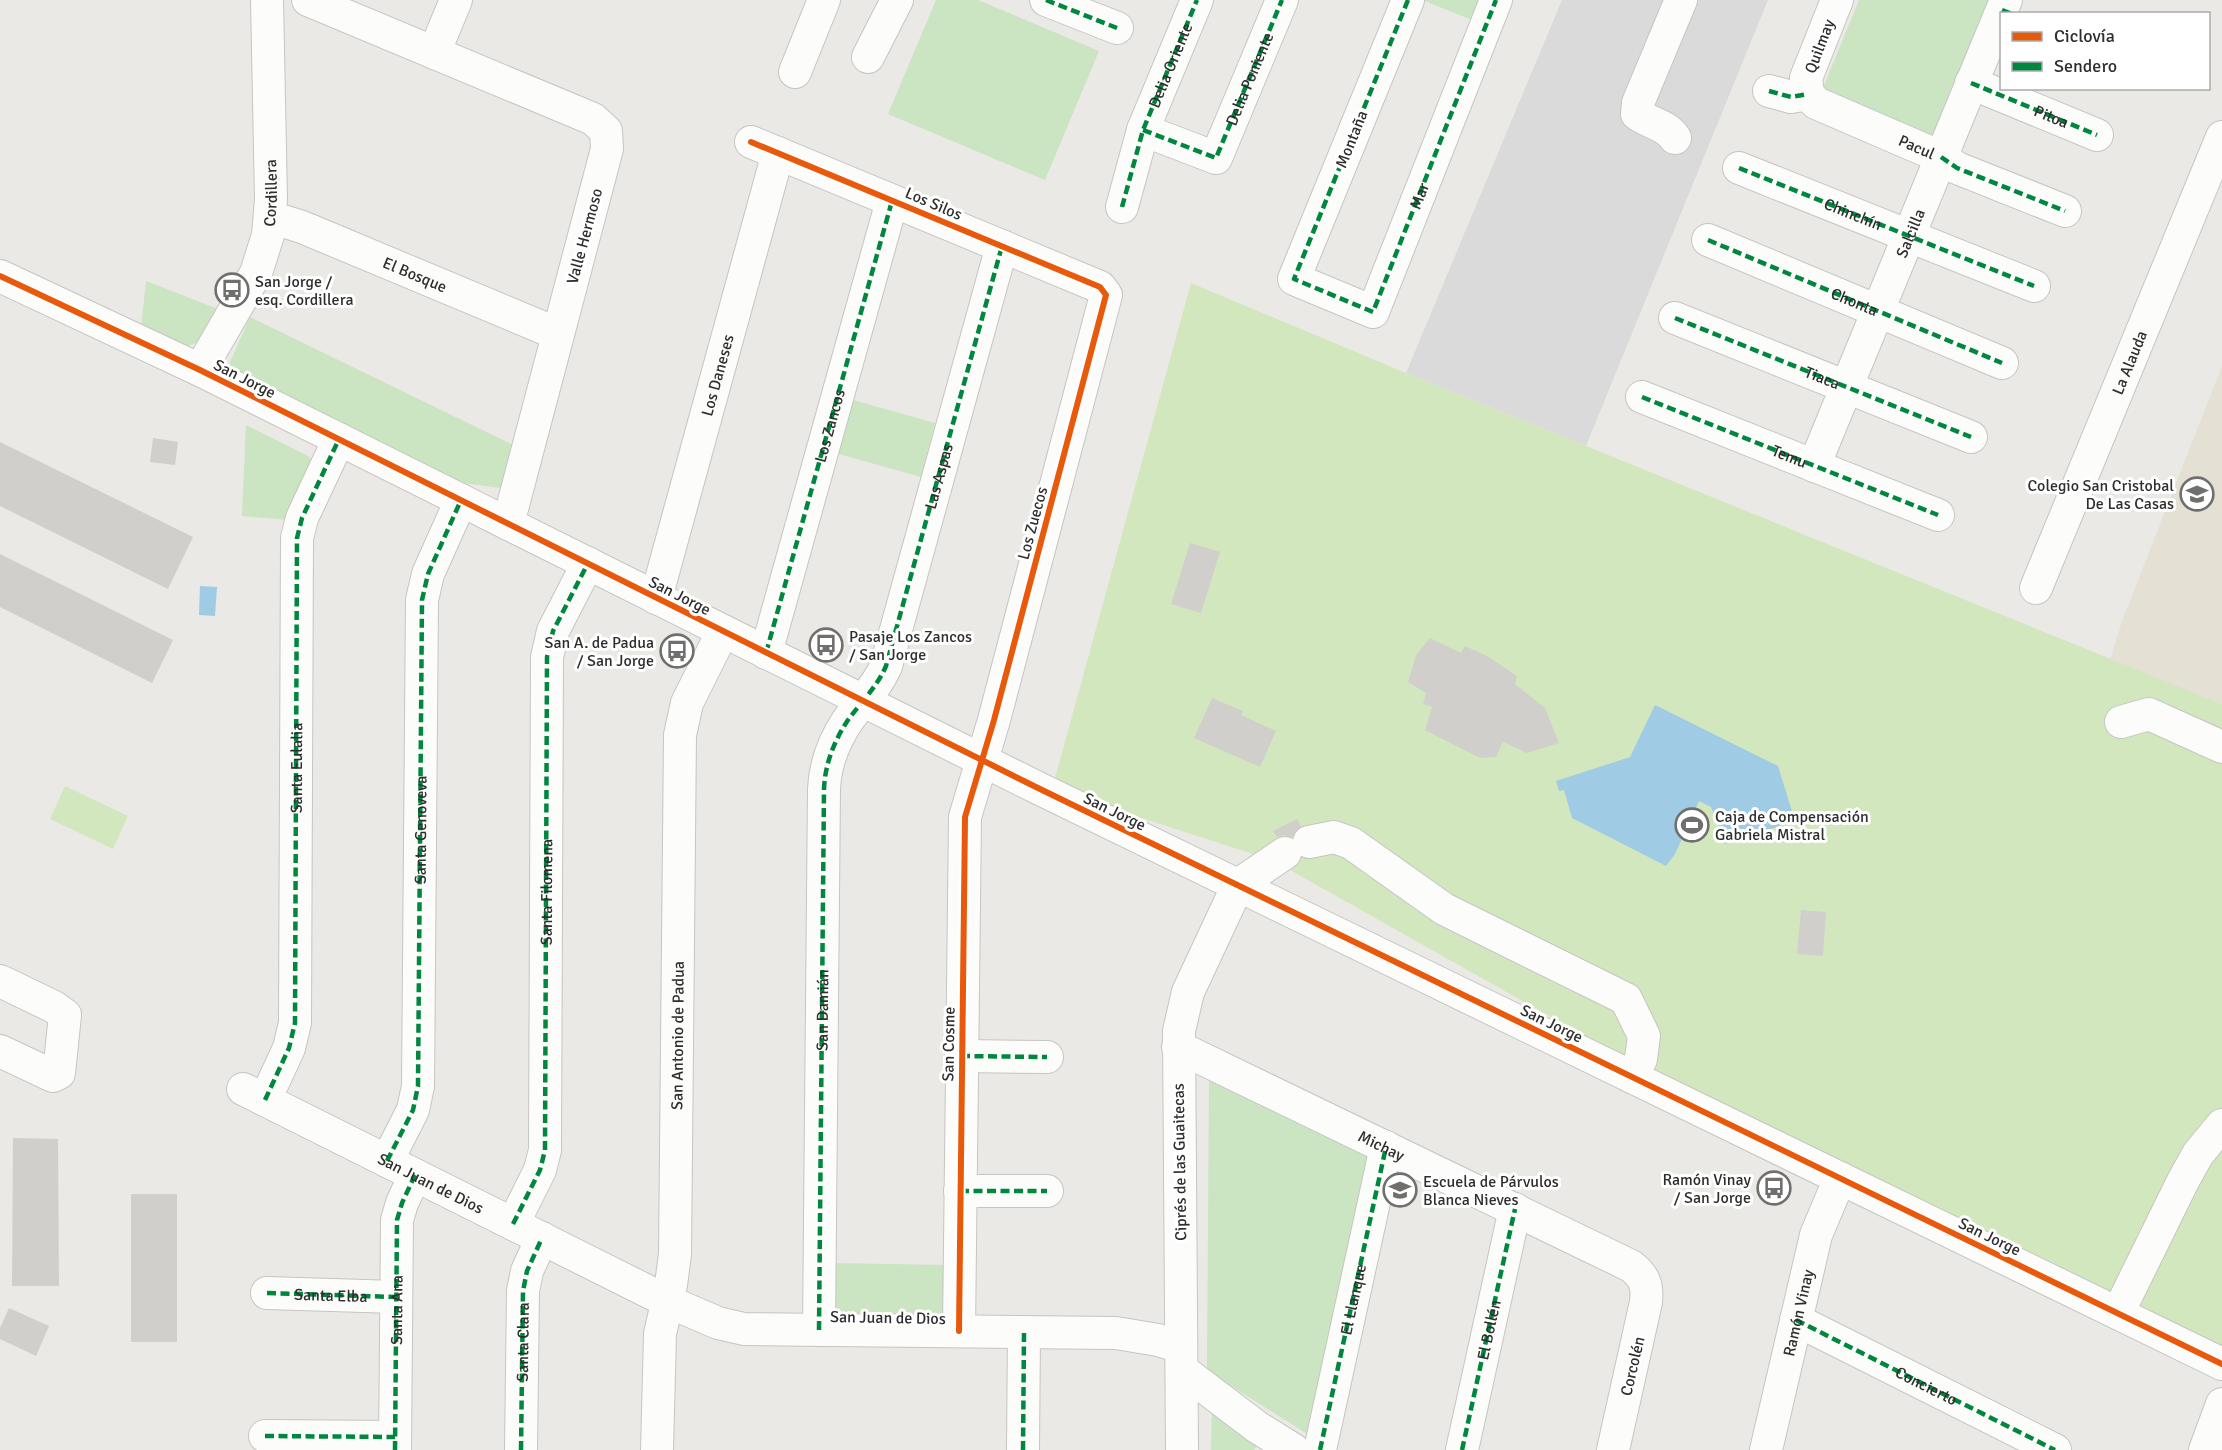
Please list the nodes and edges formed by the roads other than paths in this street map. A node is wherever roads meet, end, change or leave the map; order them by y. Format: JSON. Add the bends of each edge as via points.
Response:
{"nodes":[{"id":1,"x":267,"y":0,"type":"edge"},
{"id":2,"x":308,"y":0,"type":"edge"},
{"id":3,"x":456,"y":0,"type":"edge"},
{"id":4,"x":824,"y":0,"type":"edge"},
{"id":5,"x":897,"y":0,"type":"edge"},
{"id":6,"x":1047,"y":0,"type":"edge"},
{"id":7,"x":1197,"y":0,"type":"edge"},
{"id":8,"x":1282,"y":0,"type":"edge"},
{"id":9,"x":1408,"y":0,"type":"edge"},
{"id":10,"x":1496,"y":0,"type":"edge"},
{"id":11,"x":1681,"y":0,"type":"edge"},
{"id":12,"x":1837,"y":0,"type":"edge"},
{"id":13,"x":2000,"y":21,"type":"edge"},
{"id":14,"x":1117,"y":28,"type":"dead end"},
{"id":15,"x":434,"y":53,"type":"junction"},
{"id":16,"x":868,"y":57,"type":"dead end"},
{"id":17,"x":795,"y":72,"type":"dead end"},
{"id":18,"x":1971,"y":83,"type":"junction"},
{"id":19,"x":1769,"y":91,"type":"dead end"},
{"id":20,"x":1808,"y":93,"type":"junction"},
{"id":21,"x":1143,"y":130,"type":"junction"},
{"id":22,"x":2097,"y":135,"type":"dead end"},
{"id":23,"x":2222,"y":137,"type":"edge"},
{"id":24,"x":1675,"y":138,"type":"dead end"},
{"id":25,"x":765,"y":148,"type":"joint"},
{"id":26,"x":1941,"y":157,"type":"junction"},
{"id":27,"x":1739,"y":168,"type":"dead end"},
{"id":28,"x":892,"y":201,"type":"junction"},
{"id":29,"x":1122,"y":207,"type":"dead end"},
{"id":30,"x":2065,"y":211,"type":"dead end"},
{"id":31,"x":270,"y":217,"type":"junction"},
{"id":32,"x":1908,"y":236,"type":"junction"},
{"id":33,"x":1708,"y":240,"type":"dead end"},
{"id":34,"x":1002,"y":246,"type":"junction"},
{"id":35,"x":0,"y":276,"type":"edge"},
{"id":36,"x":1294,"y":279,"type":"joint"},
{"id":37,"x":2034,"y":286,"type":"dead end"},
{"id":38,"x":1105,"y":292,"type":"joint"},
{"id":39,"x":1878,"y":310,"type":"junction"},
{"id":40,"x":1675,"y":318,"type":"dead end"},
{"id":41,"x":558,"y":334,"type":"junction"},
{"id":42,"x":2002,"y":363,"type":"dead end"},
{"id":43,"x":200,"y":370,"type":"junction"},
{"id":44,"x":1846,"y":387,"type":"junction"},
{"id":45,"x":1642,"y":397,"type":"dead end"},
{"id":46,"x":1971,"y":437,"type":"dead end"},
{"id":47,"x":339,"y":440,"type":"junction"},
{"id":48,"x":1814,"y":466,"type":"junction"},
{"id":49,"x":461,"y":500,"type":"junction"},
{"id":50,"x":1938,"y":515,"type":"dead end"},
{"id":51,"x":508,"y":524,"type":"junction"},
{"id":52,"x":588,"y":563,"type":"junction"},
{"id":53,"x":2036,"y":588,"type":"dead end"},
{"id":54,"x":656,"y":598,"type":"junction"},
{"id":55,"x":723,"y":631,"type":"junction"},
{"id":56,"x":766,"y":653,"type":"junction"},
{"id":57,"x":863,"y":701,"type":"junction"},
{"id":58,"x":2121,"y":722,"type":"dead end"},
{"id":59,"x":2222,"y":747,"type":"edge"},
{"id":60,"x":983,"y":760,"type":"junction"},
{"id":61,"x":1238,"y":885,"type":"junction"},
{"id":62,"x":0,"y":981,"type":"edge"},
{"id":63,"x":1178,"y":1047,"type":"junction"},
{"id":64,"x":0,"y":1051,"type":"edge"},
{"id":65,"x":961,"y":1056,"type":"junction"},
{"id":66,"x":1047,"y":1057,"type":"dead end"},
{"id":67,"x":1632,"y":1077,"type":"junction"},
{"id":68,"x":254,"y":1095,"type":"joint"},
{"id":69,"x":2222,"y":1125,"type":"edge"},
{"id":70,"x":1386,"y":1147,"type":"junction"},
{"id":71,"x":387,"y":1161,"type":"junction"},
{"id":72,"x":415,"y":1175,"type":"junction"},
{"id":73,"x":1840,"y":1178,"type":"junction"},
{"id":74,"x":960,"y":1191,"type":"junction"},
{"id":75,"x":1047,"y":1191,"type":"dead end"},
{"id":76,"x":1515,"y":1209,"type":"junction"},
{"id":77,"x":513,"y":1224,"type":"junction"},
{"id":78,"x":542,"y":1238,"type":"junction"},
{"id":79,"x":1645,"y":1281,"type":"joint"},
{"id":80,"x":267,"y":1293,"type":"dead end"},
{"id":81,"x":396,"y":1297,"type":"junction"},
{"id":82,"x":667,"y":1301,"type":"junction"},
{"id":83,"x":2118,"y":1313,"type":"junction"},
{"id":84,"x":1796,"y":1320,"type":"junction"},
{"id":85,"x":819,"y":1330,"type":"junction"},
{"id":86,"x":959,"y":1331,"type":"junction"},
{"id":87,"x":1024,"y":1332,"type":"junction"},
{"id":88,"x":1182,"y":1358,"type":"junction"},
{"id":89,"x":2222,"y":1364,"type":"edge"},
{"id":90,"x":2222,"y":1404,"type":"edge"},
{"id":91,"x":265,"y":1436,"type":"dead end"},
{"id":92,"x":395,"y":1444,"type":"edge"},
{"id":93,"x":521,"y":1450,"type":"edge"},
{"id":94,"x":657,"y":1450,"type":"edge"},
{"id":95,"x":1023,"y":1450,"type":"edge"},
{"id":96,"x":1182,"y":1450,"type":"edge"},
{"id":97,"x":1294,"y":1450,"type":"edge"},
{"id":98,"x":1320,"y":1450,"type":"edge"},
{"id":99,"x":1462,"y":1450,"type":"edge"},
{"id":100,"x":1613,"y":1450,"type":"edge"},
{"id":101,"x":1766,"y":1450,"type":"edge"},
{"id":102,"x":2055,"y":1450,"type":"edge"},
{"id":103,"x":2205,"y":1450,"type":"edge"}],
"edges":[{"from":1,"to":31,"type":"street","name":"Cordillera"},
{"from":2,"to":15,"type":"street","name":"Valle Hermoso"},
{"from":3,"to":15,"type":"street"},
{"from":4,"to":17,"type":"street"},
{"from":5,"to":16,"type":"street"},
{"from":6,"to":14,"type":"street"},
{"from":7,"to":21,"type":"street","name":"Delia Oriente"},
{"from":8,"to":21,"type":"street","name":"Delia Poniente","via":[[1216,158]]},
{"from":9,"to":36,"type":"street","name":"Montaña"},
{"from":10,"to":36,"type":"street","name":"Mar","via":[[1373,312]]},
{"from":11,"to":24,"type":"street","via":[[1638,103],[1637,114],[1671,130]]},
{"from":12,"to":20,"type":"street","name":"Quilmay","via":[[1806,78]]},
{"from":13,"to":18,"type":"street","name":"Salcilla"},
{"from":15,"to":41,"type":"street","name":"Valle Hermoso","via":[[593,119],[606,131],[607,149]]},
{"from":18,"to":22,"type":"street","name":"Pitoa"},
{"from":18,"to":26,"type":"street","name":"Salcilla"},
{"from":19,"to":20,"type":"street","via":[[1784,96]]},
{"from":20,"to":26,"type":"street","name":"Pacul","via":[[1822,106]]},
{"from":21,"to":29,"type":"street","name":"Delia Oriente"},
{"from":23,"to":53,"type":"street","name":"La Alauda"},
{"from":25,"to":28,"type":"street","name":"Los Silos"},
{"from":25,"to":54,"type":"street","name":"Los Daneses"},
{"from":26,"to":30,"type":"street","name":"Pacul","via":[[1957,168]]},
{"from":26,"to":32,"type":"street","name":"Salcilla"},
{"from":27,"to":32,"type":"street","name":"Chinchín"},
{"from":28,"to":34,"type":"street","name":"Los Silos"},
{"from":28,"to":56,"type":"street","name":"Los Zancos"},
{"from":31,"to":41,"type":"street","name":"El Bosque"},
{"from":31,"to":43,"type":"street","name":"Cordillera","via":[[256,273]]},
{"from":32,"to":37,"type":"street","name":"Chinchín"},
{"from":32,"to":39,"type":"street","name":"Salcilla"},
{"from":33,"to":39,"type":"street","name":"Chonta"},
{"from":34,"to":38,"type":"street","name":"Los Silos"},
{"from":34,"to":57,"type":"street","name":"Las Aspas","via":[[886,666]]},
{"from":35,"to":43,"type":"street","name":"San Jorge"},
{"from":38,"to":60,"type":"street","name":"Los Zuecos"},
{"from":39,"to":42,"type":"street","name":"Chonta"},
{"from":39,"to":44,"type":"street","name":"Salcilla"},
{"from":40,"to":44,"type":"street","name":"Tiaca"},
{"from":41,"to":51,"type":"street","name":"Valle Hermoso"},
{"from":43,"to":47,"type":"street","name":"San Jorge"},
{"from":44,"to":46,"type":"street","name":"Tiaca"},
{"from":44,"to":48,"type":"street","name":"Salcilla"},
{"from":45,"to":48,"type":"street","name":"Temu"},
{"from":47,"to":49,"type":"street","name":"San Jorge"},
{"from":47,"to":68,"type":"street","name":"Santa Eulalia","via":[[302,518],[297,538],[296,1010],[289,1048]]},
{"from":48,"to":50,"type":"street","name":"Temu"},
{"from":49,"to":51,"type":"street","name":"San Jorge"},
{"from":49,"to":71,"type":"street","name":"Santa Genoveva","via":[[423,591],[418,1086],[413,1110]]},
{"from":51,"to":52,"type":"street","name":"San Jorge"},
{"from":52,"to":54,"type":"street","name":"San Jorge"},
{"from":52,"to":77,"type":"street","name":"Santa Filomena","via":[[553,631],[547,657],[544,1150],[540,1170]]},
{"from":54,"to":55,"type":"street","name":"San Jorge"},
{"from":55,"to":56,"type":"street","name":"San Jorge"},
{"from":55,"to":82,"type":"street","name":"San Antonio de Padua","via":[[687,703],[680,735],[675,1254]]},
{"from":56,"to":57,"type":"street","name":"San Jorge"},
{"from":57,"to":60,"type":"street","name":"San Jorge"},
{"from":57,"to":85,"type":"street","name":"San Damián","via":[[833,747],[824,777]]},
{"from":58,"to":59,"type":"street","via":[[2149,714]]},
{"from":60,"to":61,"type":"street","name":"San Jorge"},
{"from":60,"to":65,"type":"street","name":"San Cosme","via":[[963,832]]},
{"from":61,"to":63,"type":"street","name":"Ciprés de las Guaitecas","via":[[1188,992]]},
{"from":61,"to":67,"type":"street","name":"San Jorge"},
{"from":61,"to":67,"type":"street","via":[[1297,847],[1334,837],[1351,843],[1444,909],[1626,999],[1644,1036],[1641,1059]]},
{"from":62,"to":64,"type":"street","via":[[65,1015],[59,1073],[53,1076]]},
{"from":63,"to":70,"type":"street","name":"Michay"},
{"from":63,"to":88,"type":"street","name":"Ciprés de las Guaitecas"},
{"from":65,"to":66,"type":"street","name":"San Cosme"},
{"from":65,"to":74,"type":"street","name":"San Cosme"},
{"from":67,"to":73,"type":"street","name":"San Jorge"},
{"from":68,"to":71,"type":"street","name":"San Juan de Dios"},
{"from":69,"to":83,"type":"street","via":[[2198,1154],[2183,1181]]},
{"from":70,"to":76,"type":"street","name":"Michay"},
{"from":70,"to":98,"type":"street","name":"El Llanque"},
{"from":71,"to":72,"type":"street","name":"San Juan de Dios"},
{"from":72,"to":77,"type":"street","name":"San Juan de Dios"},
{"from":72,"to":81,"type":"street","name":"Santa Ana","via":[[397,1220]]},
{"from":73,"to":83,"type":"street","name":"San Jorge"},
{"from":73,"to":84,"type":"street","name":"Ramón Vinay","via":[[1816,1234]]},
{"from":74,"to":75,"type":"street"},
{"from":74,"to":86,"type":"street","name":"San Cosme"},
{"from":76,"to":79,"type":"street","name":"Michay","via":[[1631,1266]]},
{"from":76,"to":99,"type":"street","name":"El Bollén"},
{"from":77,"to":78,"type":"street","name":"San Juan de Dios"},
{"from":78,"to":82,"type":"street","name":"San Juan de Dios"},
{"from":78,"to":93,"type":"street","name":"Santa Clara","via":[[530,1262],[523,1291]]},
{"from":79,"to":100,"type":"street","name":"Corcolén","via":[[1646,1302]]},
{"from":80,"to":81,"type":"street","name":"Santa Elba"},
{"from":81,"to":92,"type":"street","name":"Santa Ana"},
{"from":82,"to":85,"type":"street","name":"San Juan de Dios","via":[[736,1328]]},
{"from":82,"to":94,"type":"street","name":"San Antonio de Padua","via":[[660,1334]]},
{"from":83,"to":89,"type":"street","name":"San Jorge"},
{"from":84,"to":101,"type":"street","name":"Ramón Vinay"},
{"from":84,"to":102,"type":"street","name":"Concierto"},
{"from":85,"to":86,"type":"street","name":"San Juan de Dios"},
{"from":86,"to":87,"type":"street","name":"San Juan de Dios"},
{"from":87,"to":88,"type":"street","name":"San Juan de Dios","via":[[1116,1333],[1158,1340]]},
{"from":87,"to":95,"type":"street"},
{"from":88,"to":96,"type":"street","name":"Ciprés de las Guaitecas"},
{"from":88,"to":97,"type":"street","name":"San Juan de Dios","via":[[1257,1427]]},
{"from":90,"to":103,"type":"street"},
{"from":91,"to":92,"type":"street"}]}
